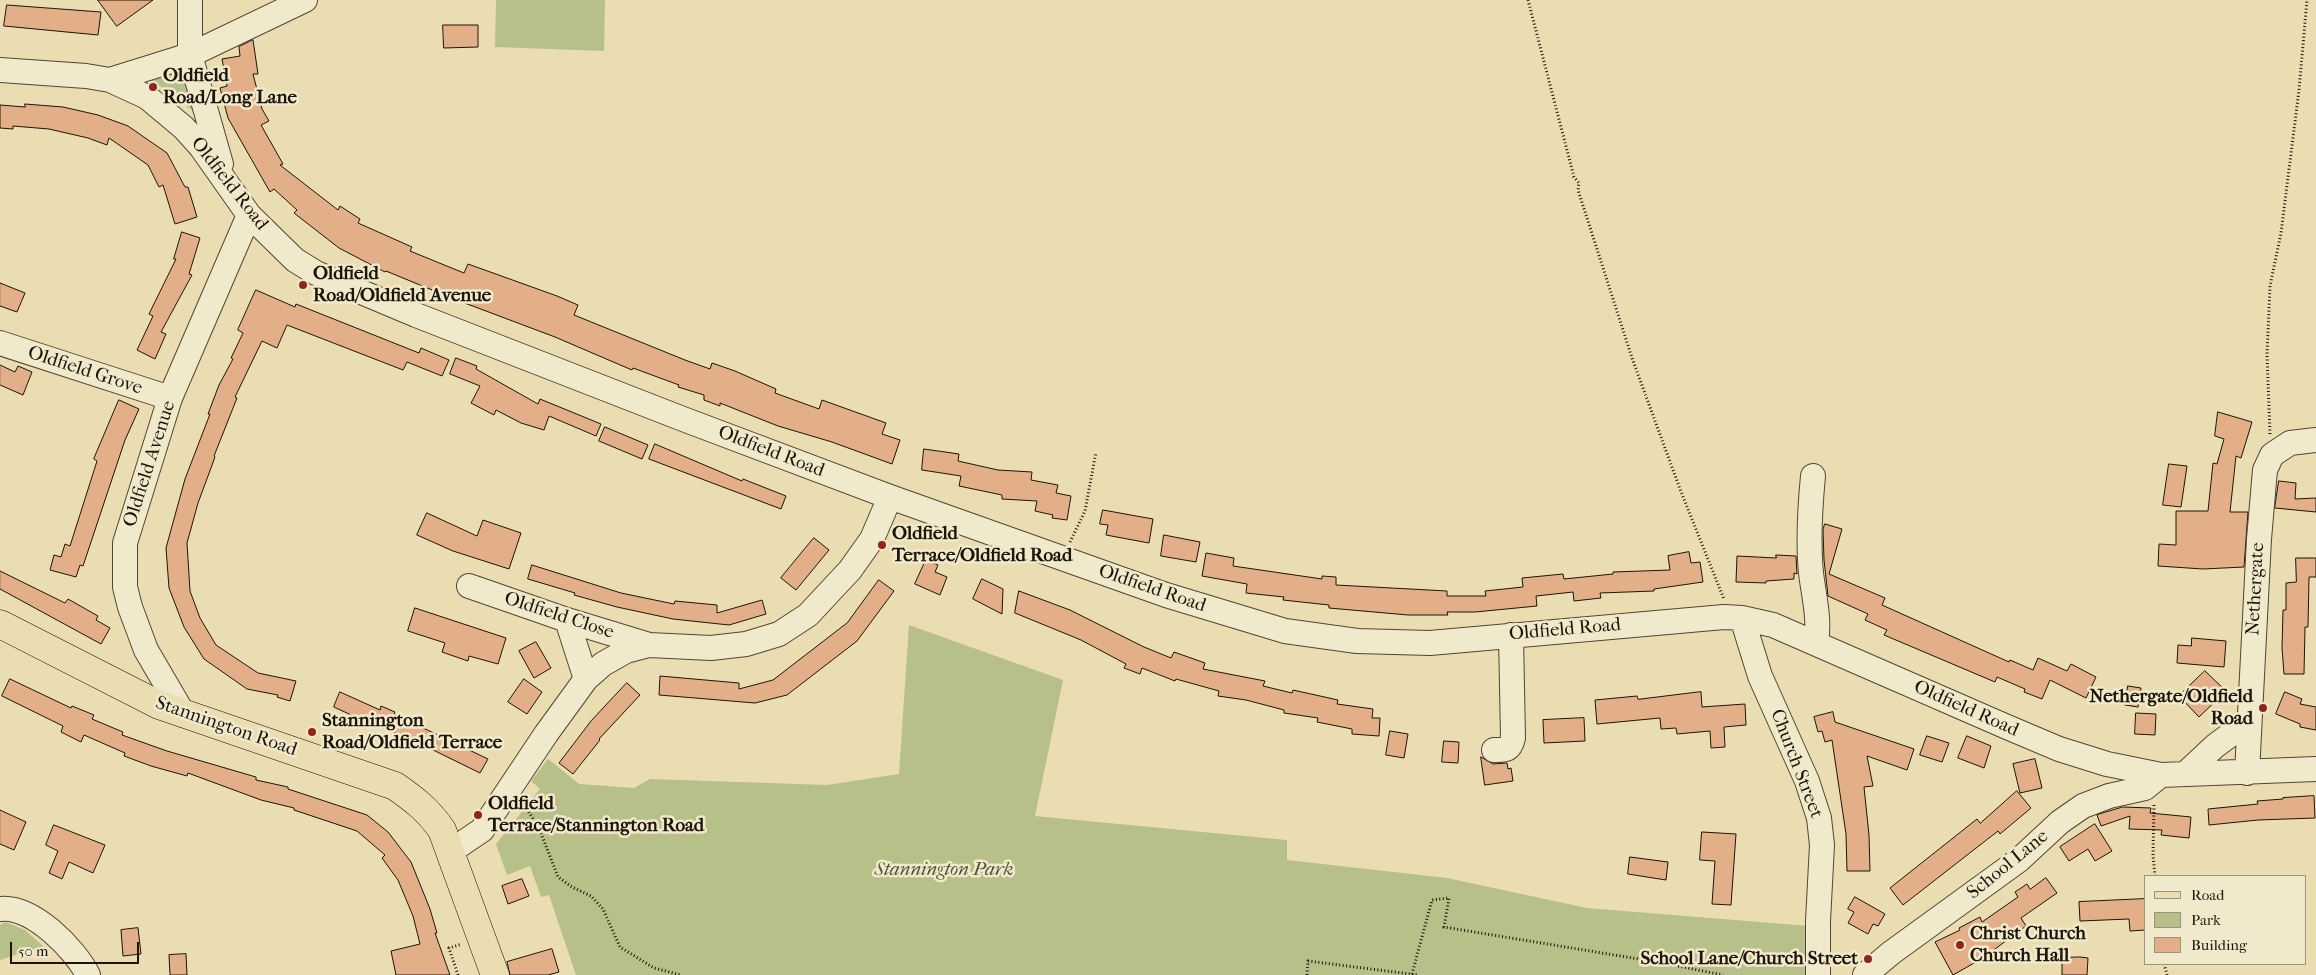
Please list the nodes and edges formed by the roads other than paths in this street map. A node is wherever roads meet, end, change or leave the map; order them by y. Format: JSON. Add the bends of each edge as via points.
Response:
{"nodes":[{"id":1,"x":190,"y":0,"type":"edge"},
{"id":2,"x":305,"y":0,"type":"edge"},
{"id":3,"x":190,"y":55,"type":"junction"},
{"id":4,"x":0,"y":70,"type":"edge"},
{"id":5,"x":110,"y":80,"type":"junction"},
{"id":6,"x":224,"y":176,"type":"junction"},
{"id":7,"x":249,"y":215,"type":"junction"},
{"id":8,"x":0,"y":343,"type":"edge"},
{"id":9,"x":170,"y":398,"type":"junction"},
{"id":10,"x":2316,"y":440,"type":"edge"},
{"id":11,"x":1813,"y":476,"type":"dead end"},
{"id":12,"x":890,"y":497,"type":"junction"},
{"id":13,"x":469,"y":586,"type":"dead end"},
{"id":14,"x":1733,"y":617,"type":"junction"},
{"id":15,"x":567,"y":620,"type":"junction"},
{"id":16,"x":0,"y":624,"type":"edge"},
{"id":17,"x":1511,"y":635,"type":"junction"},
{"id":18,"x":1816,"y":643,"type":"junction"},
{"id":19,"x":649,"y":645,"type":"junction"},
{"id":20,"x":586,"y":679,"type":"junction"},
{"id":21,"x":184,"y":715,"type":"junction"},
{"id":22,"x":2247,"y":732,"type":"junction"},
{"id":23,"x":1494,"y":750,"type":"dead end"},
{"id":24,"x":2316,"y":769,"type":"edge"},
{"id":25,"x":2247,"y":773,"type":"junction"},
{"id":26,"x":2185,"y":774,"type":"junction"},
{"id":27,"x":2153,"y":781,"type":"junction"},
{"id":28,"x":451,"y":851,"type":"junction"},
{"id":29,"x":4,"y":909,"type":"edge"},
{"id":30,"x":88,"y":975,"type":"edge"},
{"id":31,"x":495,"y":975,"type":"edge"},
{"id":32,"x":1818,"y":975,"type":"edge"},
{"id":33,"x":1865,"y":975,"type":"edge"}],
"edges":[{"from":1,"to":3,"type":"street"},
{"from":2,"to":3,"type":"street"},
{"from":3,"to":5,"type":"street"},
{"from":3,"to":6,"type":"street"},
{"from":4,"to":5,"type":"street","name":"Oldfield Road","via":[[60,72]]},
{"from":5,"to":6,"type":"street","name":"Oldfield Road","via":[[147,97],[184,128]]},
{"from":6,"to":7,"type":"street","name":"Oldfield Road"},
{"from":7,"to":9,"type":"street","name":"Oldfield Avenue"},
{"from":7,"to":12,"type":"street","name":"Oldfield Road","via":[[295,260],[316,273],[549,368]]},
{"from":8,"to":9,"type":"street","name":"Oldfield Grove"},
{"from":9,"to":21,"type":"street","name":"Oldfield Avenue","via":[[125,543],[123,564],[130,607],[146,650]]},
{"from":10,"to":22,"type":"street","name":"Nethergate","via":[[2290,443],[2272,455],[2265,470]]},
{"from":11,"to":18,"type":"street","via":[[1811,563],[1819,626]]},
{"from":12,"to":17,"type":"street","name":"Oldfield Road","via":[[1166,596],[1285,631],[1357,641],[1421,643]]},
{"from":12,"to":19,"type":"street","via":[[872,539],[850,570],[808,615],[779,634],[746,644],[712,648]]},
{"from":13,"to":15,"type":"street","name":"Oldfield Close"},
{"from":14,"to":17,"type":"street","name":"Oldfield Road"},
{"from":14,"to":18,"type":"street","name":"Oldfield Road","via":[[1773,625]]},
{"from":14,"to":32,"type":"street","name":"Church Street","via":[[1807,781],[1819,818],[1822,845]]},
{"from":15,"to":19,"type":"street","name":"Oldfield Close"},
{"from":15,"to":20,"type":"street"},
{"from":16,"to":21,"type":"main road","name":"Stannington Road","via":[[133,693]]},
{"from":17,"to":23,"type":"street","via":[[1513,738],[1507,750]]},
{"from":18,"to":27,"type":"street","name":"Oldfield Road","via":[[2059,749]]},
{"from":19,"to":20,"type":"street","via":[[626,651],[603,664]]},
{"from":20,"to":28,"type":"street","via":[[482,830]]},
{"from":21,"to":28,"type":"main road","name":"Stannington Road","via":[[395,786],[428,811],[442,830]]},
{"from":22,"to":25,"type":"street","name":"Nethergate"},
{"from":22,"to":26,"type":"street","via":[[2234,732]]},
{"from":24,"to":25,"type":"street","name":"Oldfield Road"},
{"from":25,"to":26,"type":"street","name":"Oldfield Road"},
{"from":26,"to":27,"type":"street","name":"Oldfield Road"},
{"from":27,"to":33,"type":"street","name":"School Lane","via":[[2083,806],[2060,822],[2019,860]]},
{"from":28,"to":31,"type":"main road","name":"Stannington Road"},
{"from":29,"to":30,"type":"street","via":[[38,921],[50,930],[73,953]]}]}
